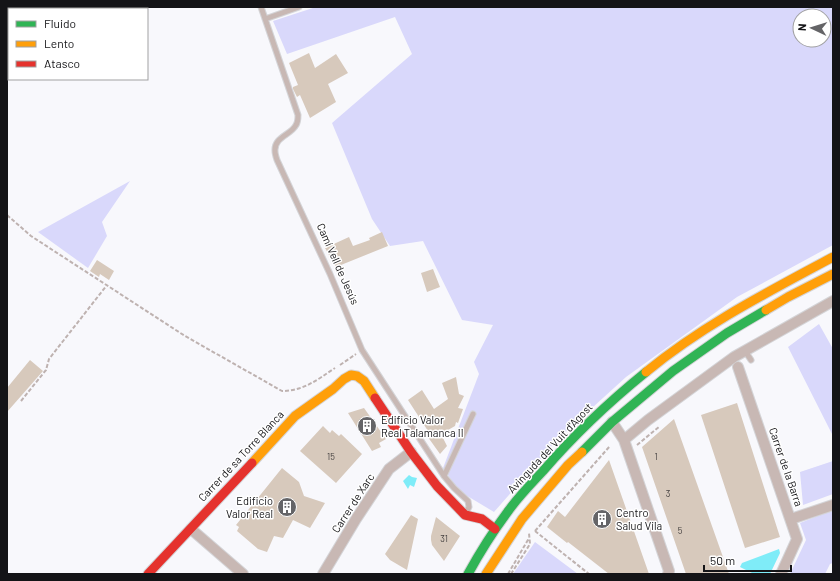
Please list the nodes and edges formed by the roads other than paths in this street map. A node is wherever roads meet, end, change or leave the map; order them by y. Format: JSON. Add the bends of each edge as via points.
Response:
{"nodes":[{"id":1,"x":261,"y":7,"type":"edge"},
{"id":2,"x":299,"y":7,"type":"edge"},
{"id":3,"x":265,"y":19,"type":"junction"},
{"id":4,"x":833,"y":257,"type":"edge"},
{"id":5,"x":833,"y":274,"type":"edge"},
{"id":6,"x":833,"y":301,"type":"edge"},
{"id":7,"x":745,"y":351,"type":"junction"},
{"id":8,"x":752,"y":360,"type":"dead end"},
{"id":9,"x":738,"y":367,"type":"dead end"},
{"id":10,"x":473,"y":414,"type":"dead end"},
{"id":11,"x":612,"y":422,"type":"junction"},
{"id":12,"x":624,"y":440,"type":"junction"},
{"id":13,"x":411,"y":452,"type":"junction"},
{"id":14,"x":444,"y":476,"type":"junction"},
{"id":15,"x":833,"y":505,"type":"edge"},
{"id":16,"x":465,"y":515,"type":"junction"},
{"id":17,"x":791,"y":519,"type":"junction"},
{"id":18,"x":191,"y":529,"type":"junction"},
{"id":19,"x":496,"y":529,"type":"junction"},
{"id":20,"x":148,"y":574,"type":"edge"},
{"id":21,"x":243,"y":574,"type":"edge"},
{"id":22,"x":323,"y":574,"type":"edge"},
{"id":23,"x":468,"y":574,"type":"edge"},
{"id":24,"x":486,"y":574,"type":"edge"},
{"id":25,"x":668,"y":574,"type":"edge"},
{"id":26,"x":781,"y":574,"type":"edge"}],
"edges":[{"from":1,"to":3,"type":"lane","name":"Camí Vell de Jesús"},
{"from":2,"to":3,"type":"lane"},
{"from":3,"to":14,"type":"lane","name":"Camí Vell de Jesús","via":[[298,115],[296,126],[277,143],[277,160],[362,350]]},
{"from":4,"to":19,"type":"street","name":"Avinguda del Vuit d'Agost","via":[[711,325],[659,361],[576,434],[542,470]]},
{"from":5,"to":11,"type":"street","via":[[727,333],[673,371]]},
{"from":6,"to":7,"type":"street"},
{"from":7,"to":8,"type":"lane"},
{"from":7,"to":12,"type":"street"},
{"from":9,"to":17,"type":"street","name":"Carrer de la Barra"},
{"from":10,"to":14,"type":"lane"},
{"from":11,"to":12,"type":"street"},
{"from":11,"to":24,"type":"street","via":[[568,465],[522,520]]},
{"from":12,"to":25,"type":"street"},
{"from":13,"to":16,"type":"street","via":[[437,486]]},
{"from":13,"to":18,"type":"street","name":"Carrer de sa Torre Blanca","via":[[364,381],[351,375],[295,416]]},
{"from":13,"to":22,"type":"street","name":"Carrer de Xarc","via":[[389,469]]},
{"from":14,"to":16,"type":"lane","name":"Camí Vell de Jesús","via":[[468,501],[469,507]]},
{"from":15,"to":17,"type":"street"},
{"from":16,"to":19,"type":"street","via":[[482,519]]},
{"from":17,"to":26,"type":"street","name":"Carrer de la Barra","via":[[797,539]]},
{"from":18,"to":20,"type":"street","name":"Carrer de sa Torre Blanca"},
{"from":18,"to":21,"type":"street"},
{"from":19,"to":23,"type":"street","name":"Avinguda del Vuit d'Agost"}]}
